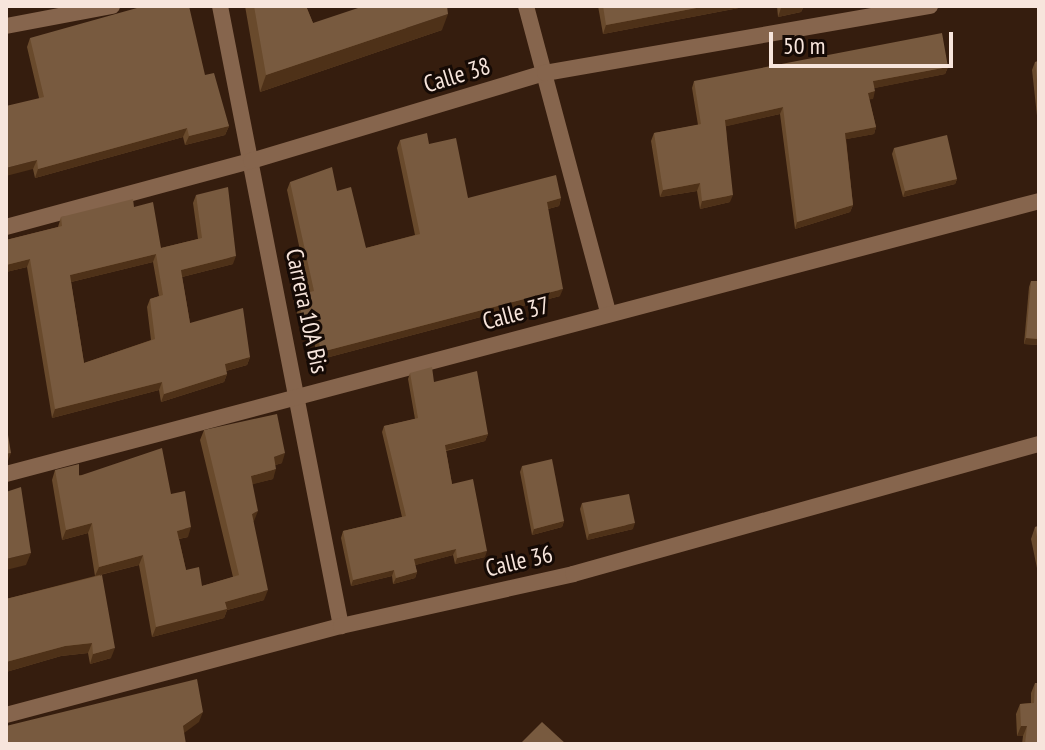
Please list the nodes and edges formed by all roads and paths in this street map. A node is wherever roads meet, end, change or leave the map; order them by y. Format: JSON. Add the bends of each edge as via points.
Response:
{"nodes":[{"id":1,"x":112,"y":6,"type":"edge"},
{"id":2,"x":220,"y":6,"type":"edge"},
{"id":3,"x":526,"y":6,"type":"edge"},
{"id":4,"x":930,"y":6,"type":"edge"},
{"id":5,"x":6,"y":26,"type":"edge"},
{"id":6,"x":545,"y":73,"type":"junction"},
{"id":7,"x":251,"y":161,"type":"junction"},
{"id":8,"x":1039,"y":201,"type":"edge"},
{"id":9,"x":6,"y":227,"type":"edge"},
{"id":10,"x":608,"y":313,"type":"junction"},
{"id":11,"x":300,"y":396,"type":"junction"},
{"id":12,"x":1039,"y":444,"type":"edge"},
{"id":13,"x":6,"y":474,"type":"edge"},
{"id":14,"x":341,"y":626,"type":"junction"},
{"id":15,"x":6,"y":715,"type":"edge"}],
"edges":[{"from":1,"to":5,"type":"street"},
{"from":2,"to":7,"type":"street","name":"Carrera 10A Bis"},
{"from":3,"to":6,"type":"street"},
{"from":4,"to":6,"type":"street","name":"Calle 38"},
{"from":6,"to":7,"type":"street","name":"Calle 38"},
{"from":6,"to":10,"type":"street"},
{"from":7,"to":9,"type":"street","name":"Calle 38"},
{"from":7,"to":11,"type":"street","name":"Carrera 10A Bis"},
{"from":8,"to":10,"type":"street","name":"Calle 37"},
{"from":10,"to":11,"type":"street","name":"Calle 37"},
{"from":11,"to":13,"type":"street","name":"Calle 37"},
{"from":11,"to":14,"type":"street","name":"Carrera 10A Bis"},
{"from":12,"to":14,"type":"street","name":"Calle 36","via":[[573,574]]},
{"from":14,"to":15,"type":"street","name":"Calle 36"}]}
